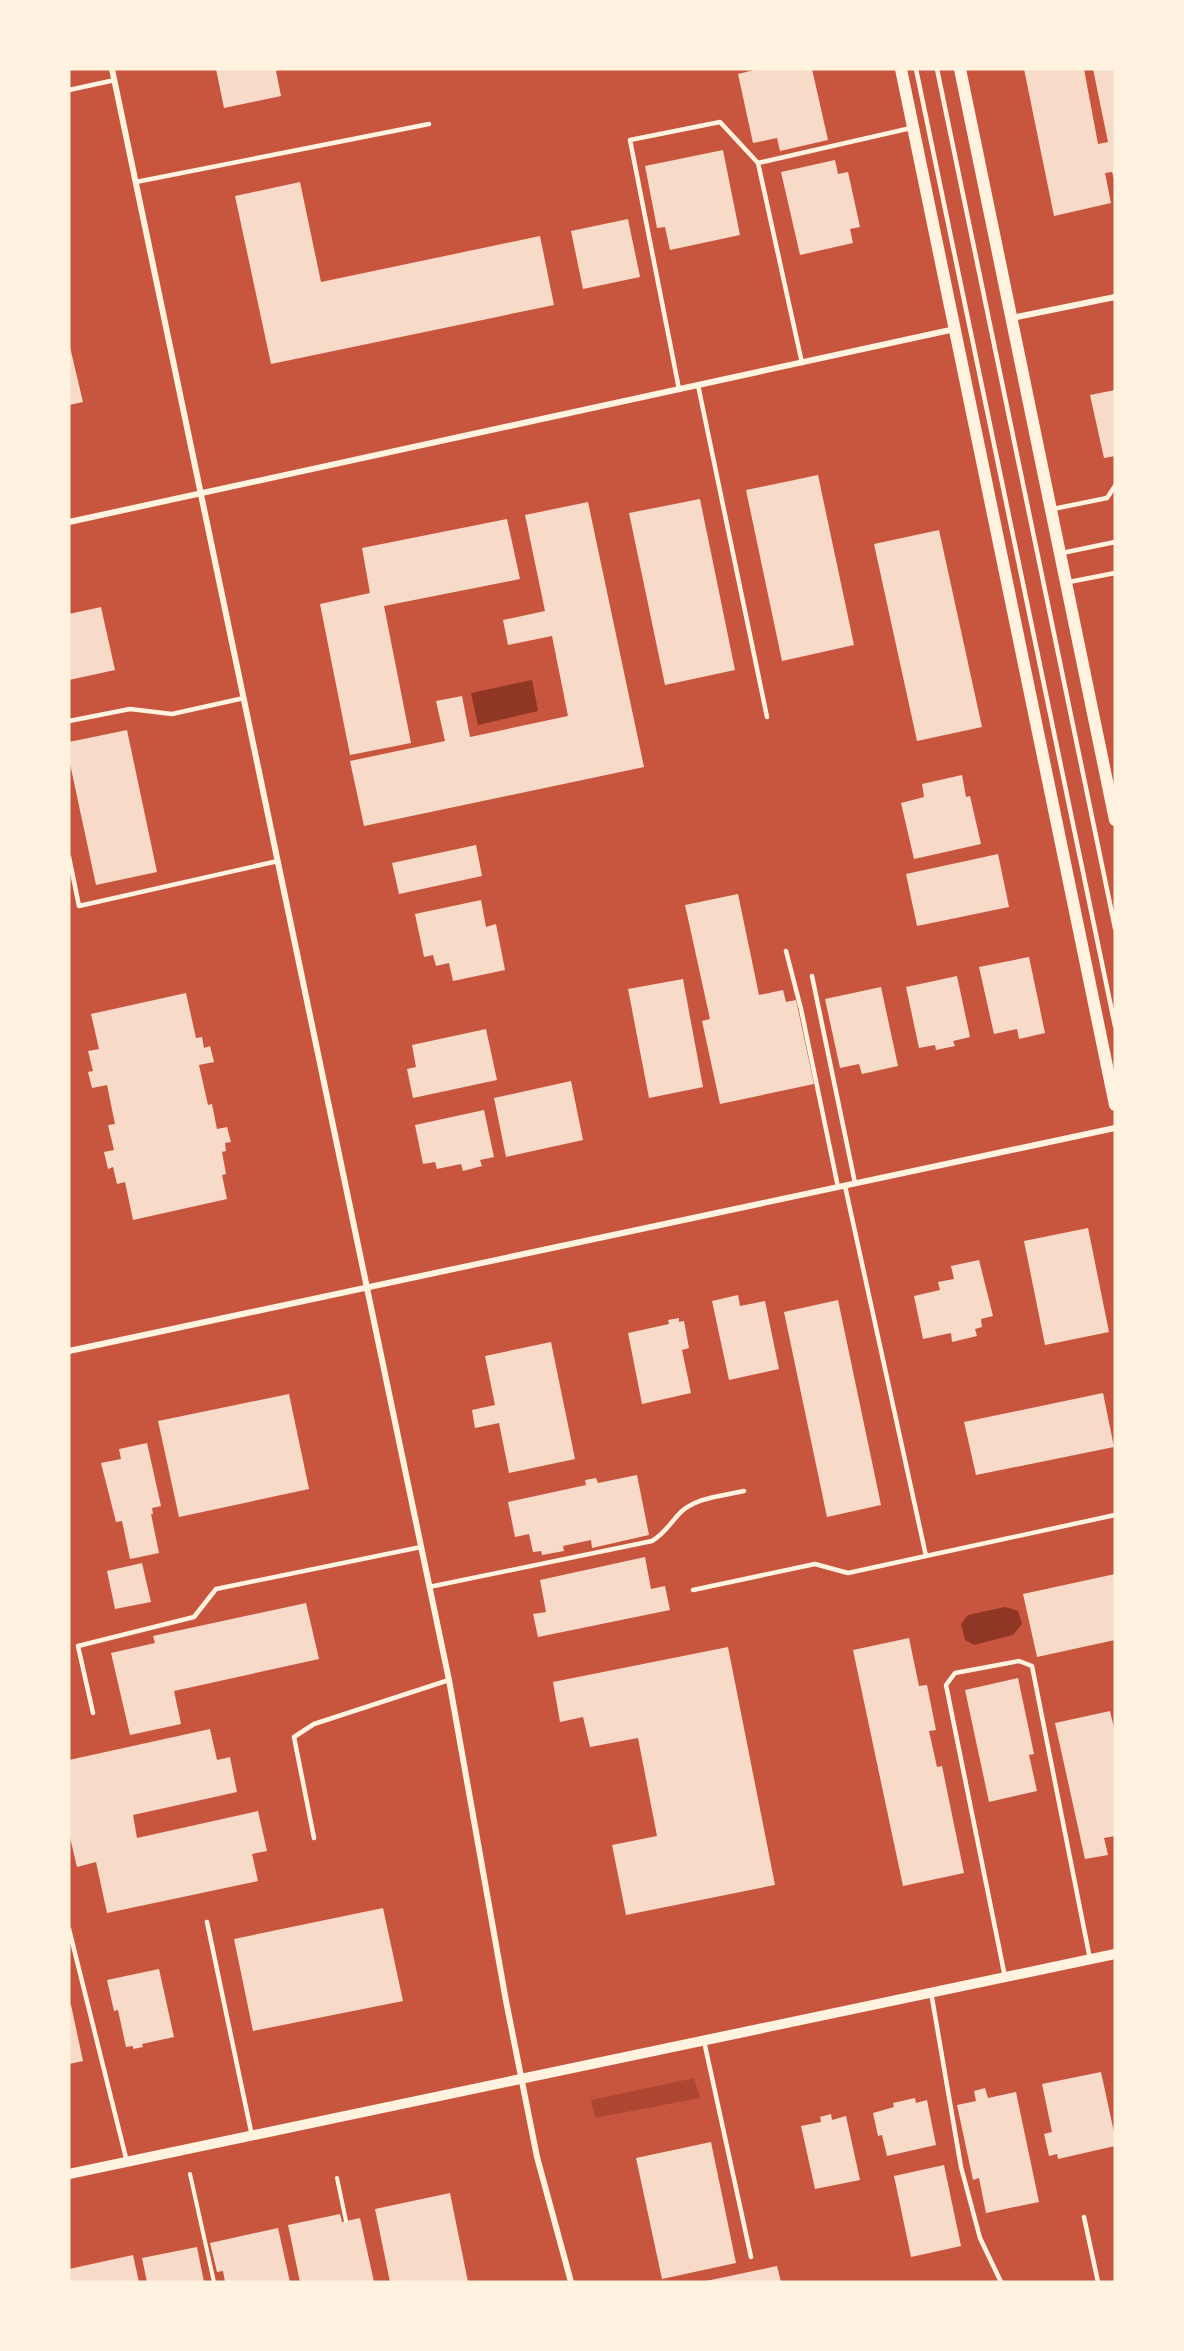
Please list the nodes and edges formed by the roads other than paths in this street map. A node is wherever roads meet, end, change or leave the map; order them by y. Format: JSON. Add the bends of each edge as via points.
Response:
{"nodes":[{"id":1,"x":112,"y":69,"type":"edge"},
{"id":2,"x":901,"y":69,"type":"edge"},
{"id":3,"x":916,"y":69,"type":"edge"},
{"id":4,"x":937,"y":69,"type":"edge"},
{"id":5,"x":960,"y":69,"type":"edge"},
{"id":6,"x":115,"y":80,"type":"junction"},
{"id":7,"x":69,"y":90,"type":"edge"},
{"id":8,"x":429,"y":124,"type":"dead end"},
{"id":9,"x":913,"y":128,"type":"junction"},
{"id":10,"x":758,"y":163,"type":"junction"},
{"id":11,"x":136,"y":182,"type":"junction"},
{"id":12,"x":1115,"y":297,"type":"edge"},
{"id":13,"x":1011,"y":318,"type":"junction"},
{"id":14,"x":955,"y":329,"type":"junction"},
{"id":15,"x":802,"y":363,"type":"junction"},
{"id":16,"x":698,"y":385,"type":"junction"},
{"id":17,"x":680,"y":389,"type":"junction"},
{"id":18,"x":1115,"y":486,"type":"edge"},
{"id":19,"x":202,"y":494,"type":"junction"},
{"id":20,"x":1051,"y":510,"type":"junction"},
{"id":21,"x":69,"y":522,"type":"edge"},
{"id":22,"x":1115,"y":542,"type":"edge"},
{"id":23,"x":1060,"y":554,"type":"junction"},
{"id":24,"x":1115,"y":573,"type":"edge"},
{"id":25,"x":1066,"y":583,"type":"junction"},
{"id":26,"x":244,"y":698,"type":"junction"},
{"id":27,"x":767,"y":717,"type":"dead end"},
{"id":28,"x":69,"y":721,"type":"edge"},
{"id":29,"x":1115,"y":820,"type":"edge"},
{"id":30,"x":69,"y":857,"type":"edge"},
{"id":31,"x":278,"y":861,"type":"junction"},
{"id":32,"x":1115,"y":928,"type":"edge"},
{"id":33,"x":786,"y":951,"type":"dead end"},
{"id":34,"x":812,"y":976,"type":"dead end"},
{"id":35,"x":1115,"y":1026,"type":"edge"},
{"id":36,"x":1115,"y":1105,"type":"edge"},
{"id":37,"x":1115,"y":1128,"type":"edge"},
{"id":38,"x":855,"y":1184,"type":"junction"},
{"id":39,"x":841,"y":1186,"type":"junction"},
{"id":40,"x":367,"y":1288,"type":"junction"},
{"id":41,"x":69,"y":1351,"type":"edge"},
{"id":42,"x":744,"y":1491,"type":"dead end"},
{"id":43,"x":1115,"y":1515,"type":"edge"},
{"id":44,"x":421,"y":1547,"type":"junction"},
{"id":45,"x":926,"y":1556,"type":"junction"},
{"id":46,"x":429,"y":1587,"type":"junction"},
{"id":47,"x":693,"y":1590,"type":"dead end"},
{"id":48,"x":448,"y":1680,"type":"junction"},
{"id":49,"x":93,"y":1713,"type":"dead end"},
{"id":50,"x":315,"y":1838,"type":"dead end"},
{"id":51,"x":207,"y":1922,"type":"dead end"},
{"id":52,"x":69,"y":1929,"type":"edge"},
{"id":53,"x":1115,"y":1954,"type":"edge"},
{"id":54,"x":1090,"y":1959,"type":"junction"},
{"id":55,"x":1005,"y":1977,"type":"junction"},
{"id":56,"x":930,"y":1992,"type":"junction"},
{"id":57,"x":704,"y":2041,"type":"junction"},
{"id":58,"x":521,"y":2079,"type":"junction"},
{"id":59,"x":252,"y":2136,"type":"junction"},
{"id":60,"x":127,"y":2162,"type":"junction"},
{"id":61,"x":69,"y":2174,"type":"edge"},
{"id":62,"x":1084,"y":2217,"type":"dead end"},
{"id":63,"x":752,"y":2257,"type":"dead end"},
{"id":64,"x":571,"y":2282,"type":"edge"},
{"id":65,"x":1001,"y":2282,"type":"edge"},
{"id":66,"x":1098,"y":2282,"type":"edge"}],
"edges":[{"from":1,"to":6,"type":"street"},
{"from":2,"to":9,"type":"main road"},
{"from":3,"to":35,"type":"lane"},
{"from":4,"to":32,"type":"lane"},
{"from":5,"to":13,"type":"main road"},
{"from":6,"to":7,"type":"lane"},
{"from":6,"to":11,"type":"street"},
{"from":8,"to":11,"type":"lane"},
{"from":9,"to":10,"type":"lane"},
{"from":9,"to":14,"type":"main road"},
{"from":10,"to":15,"type":"lane"},
{"from":10,"to":17,"type":"lane","via":[[720,122],[630,140]]},
{"from":11,"to":19,"type":"street"},
{"from":12,"to":13,"type":"street"},
{"from":13,"to":20,"type":"main road"},
{"from":14,"to":15,"type":"street"},
{"from":14,"to":36,"type":"main road"},
{"from":15,"to":16,"type":"street"},
{"from":16,"to":17,"type":"street"},
{"from":16,"to":27,"type":"lane"},
{"from":17,"to":19,"type":"street"},
{"from":18,"to":20,"type":"lane","via":[[1107,498]]},
{"from":19,"to":21,"type":"street"},
{"from":19,"to":26,"type":"street"},
{"from":20,"to":23,"type":"main road"},
{"from":22,"to":23,"type":"lane"},
{"from":23,"to":25,"type":"main road"},
{"from":24,"to":25,"type":"lane"},
{"from":25,"to":29,"type":"main road"},
{"from":26,"to":28,"type":"lane","via":[[172,714],[130,709]]},
{"from":26,"to":31,"type":"street"},
{"from":30,"to":31,"type":"lane","via":[[80,906]]},
{"from":31,"to":40,"type":"street"},
{"from":33,"to":39,"type":"lane"},
{"from":34,"to":38,"type":"lane"},
{"from":37,"to":38,"type":"street"},
{"from":38,"to":39,"type":"street"},
{"from":39,"to":40,"type":"street"},
{"from":39,"to":45,"type":"lane"},
{"from":40,"to":41,"type":"street"},
{"from":40,"to":44,"type":"street"},
{"from":42,"to":46,"type":"lane","via":[[688,1507],[652,1541]]},
{"from":43,"to":45,"type":"lane"},
{"from":44,"to":46,"type":"street"},
{"from":44,"to":49,"type":"lane","via":[[216,1589],[194,1617],[78,1646]]},
{"from":45,"to":47,"type":"lane","via":[[848,1573],[815,1564]]},
{"from":46,"to":48,"type":"street"},
{"from":48,"to":50,"type":"lane","via":[[314,1724],[294,1737]]},
{"from":48,"to":58,"type":"street"},
{"from":51,"to":59,"type":"lane"},
{"from":52,"to":60,"type":"lane"},
{"from":53,"to":54,"type":"street"},
{"from":54,"to":55,"type":"street"},
{"from":54,"to":55,"type":"lane","via":[[1032,1666],[1020,1661],[955,1673],[946,1684]]},
{"from":55,"to":56,"type":"street"},
{"from":56,"to":57,"type":"street"},
{"from":56,"to":65,"type":"lane","via":[[961,2167],[980,2238]]},
{"from":57,"to":58,"type":"street"},
{"from":57,"to":63,"type":"lane"},
{"from":58,"to":59,"type":"street"},
{"from":58,"to":64,"type":"street","via":[[537,2157]]},
{"from":59,"to":60,"type":"street"},
{"from":60,"to":61,"type":"street"},
{"from":62,"to":66,"type":"lane"}]}
